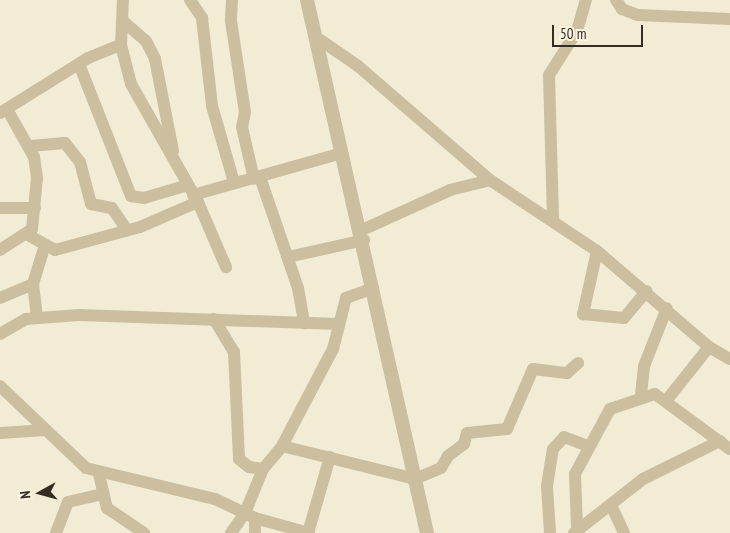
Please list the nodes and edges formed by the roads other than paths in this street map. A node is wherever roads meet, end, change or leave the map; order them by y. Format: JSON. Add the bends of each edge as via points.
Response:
{"nodes":[{"id":1,"x":123,"y":0,"type":"edge"},
{"id":2,"x":190,"y":0,"type":"edge"},
{"id":3,"x":232,"y":0,"type":"edge"},
{"id":4,"x":307,"y":0,"type":"edge"},
{"id":5,"x":586,"y":0,"type":"edge"},
{"id":6,"x":616,"y":0,"type":"edge"},
{"id":7,"x":730,"y":19,"type":"edge"},
{"id":8,"x":124,"y":22,"type":"junction"},
{"id":9,"x":316,"y":37,"type":"junction"},
{"id":10,"x":121,"y":45,"type":"junction"},
{"id":11,"x":79,"y":64,"type":"junction"},
{"id":12,"x":4,"y":111,"type":"edge"},
{"id":13,"x":30,"y":146,"type":"junction"},
{"id":14,"x":342,"y":153,"type":"junction"},
{"id":15,"x":174,"y":160,"type":"junction"},
{"id":16,"x":257,"y":178,"type":"junction"},
{"id":17,"x":490,"y":180,"type":"junction"},
{"id":18,"x":234,"y":182,"type":"junction"},
{"id":19,"x":193,"y":194,"type":"junction"},
{"id":20,"x":0,"y":208,"type":"edge"},
{"id":21,"x":35,"y":208,"type":"junction"},
{"id":22,"x":553,"y":218,"type":"junction"},
{"id":23,"x":127,"y":230,"type":"junction"},
{"id":24,"x":28,"y":235,"type":"junction"},
{"id":25,"x":363,"y":235,"type":"junction"},
{"id":26,"x":44,"y":248,"type":"junction"},
{"id":27,"x":0,"y":250,"type":"edge"},
{"id":28,"x":597,"y":251,"type":"junction"},
{"id":29,"x":288,"y":257,"type":"junction"},
{"id":30,"x":226,"y":267,"type":"dead end"},
{"id":31,"x":32,"y":284,"type":"junction"},
{"id":32,"x":373,"y":288,"type":"junction"},
{"id":33,"x":648,"y":291,"type":"junction"},
{"id":34,"x":0,"y":298,"type":"edge"},
{"id":35,"x":667,"y":308,"type":"junction"},
{"id":36,"x":37,"y":317,"type":"junction"},
{"id":37,"x":214,"y":319,"type":"junction"},
{"id":38,"x":304,"y":323,"type":"junction"},
{"id":39,"x":338,"y":324,"type":"junction"},
{"id":40,"x":2,"y":329,"type":"edge"},
{"id":41,"x":709,"y":347,"type":"junction"},
{"id":42,"x":730,"y":359,"type":"edge"},
{"id":43,"x":578,"y":363,"type":"dead end"},
{"id":44,"x":0,"y":386,"type":"edge"},
{"id":45,"x":642,"y":396,"type":"junction"},
{"id":46,"x":666,"y":401,"type":"junction"},
{"id":47,"x":46,"y":430,"type":"junction"},
{"id":48,"x":0,"y":433,"type":"edge"},
{"id":49,"x":726,"y":443,"type":"edge"},
{"id":50,"x":282,"y":446,"type":"junction"},
{"id":51,"x":587,"y":446,"type":"junction"},
{"id":52,"x":330,"y":457,"type":"junction"},
{"id":53,"x":263,"y":469,"type":"junction"},
{"id":54,"x":99,"y":474,"type":"junction"},
{"id":55,"x":415,"y":479,"type":"junction"},
{"id":56,"x":103,"y":494,"type":"junction"},
{"id":57,"x":611,"y":506,"type":"junction"},
{"id":58,"x":250,"y":515,"type":"junction"},
{"id":59,"x":575,"y":530,"type":"edge"},
{"id":60,"x":141,"y":532,"type":"edge"},
{"id":61,"x":56,"y":533,"type":"edge"},
{"id":62,"x":231,"y":533,"type":"edge"},
{"id":63,"x":255,"y":533,"type":"edge"},
{"id":64,"x":308,"y":533,"type":"edge"},
{"id":65,"x":428,"y":533,"type":"edge"},
{"id":66,"x":550,"y":533,"type":"edge"},
{"id":67,"x":624,"y":533,"type":"edge"}],
"edges":[{"from":1,"to":8,"type":"street"},
{"from":2,"to":18,"type":"street","via":[[202,18],[212,106]]},
{"from":3,"to":16,"type":"street","via":[[231,21],[245,112],[242,127]]},
{"from":4,"to":9,"type":"street"},
{"from":5,"to":22,"type":"street","via":[[577,30],[549,75]]},
{"from":6,"to":7,"type":"street","via":[[626,12],[638,15]]},
{"from":8,"to":10,"type":"street"},
{"from":8,"to":15,"type":"street","via":[[146,41],[156,59]]},
{"from":9,"to":14,"type":"street"},
{"from":9,"to":17,"type":"street","via":[[358,66]]},
{"from":10,"to":11,"type":"street"},
{"from":10,"to":15,"type":"street","via":[[131,84]]},
{"from":11,"to":12,"type":"street"},
{"from":11,"to":19,"type":"street","via":[[131,196]]},
{"from":12,"to":13,"type":"street"},
{"from":13,"to":21,"type":"street","via":[[37,168]]},
{"from":13,"to":23,"type":"street","via":[[64,144],[80,162],[91,204],[112,209]]},
{"from":14,"to":16,"type":"street"},
{"from":14,"to":25,"type":"street"},
{"from":15,"to":19,"type":"street"},
{"from":16,"to":18,"type":"street"},
{"from":16,"to":29,"type":"street"},
{"from":17,"to":22,"type":"street"},
{"from":17,"to":25,"type":"street","via":[[450,190]]},
{"from":18,"to":19,"type":"street"},
{"from":19,"to":23,"type":"street"},
{"from":19,"to":30,"type":"street"},
{"from":20,"to":21,"type":"street"},
{"from":21,"to":24,"type":"street"},
{"from":22,"to":28,"type":"street"},
{"from":23,"to":26,"type":"street","via":[[55,250]]},
{"from":24,"to":26,"type":"street"},
{"from":24,"to":27,"type":"street"},
{"from":25,"to":29,"type":"street"},
{"from":25,"to":32,"type":"street"},
{"from":26,"to":31,"type":"street"},
{"from":28,"to":33,"type":"street"},
{"from":28,"to":33,"type":"street","via":[[583,314],[624,318]]},
{"from":29,"to":38,"type":"street"},
{"from":31,"to":34,"type":"street"},
{"from":31,"to":36,"type":"street"},
{"from":32,"to":39,"type":"street","via":[[346,298]]},
{"from":32,"to":55,"type":"street"},
{"from":33,"to":35,"type":"street"},
{"from":35,"to":41,"type":"street"},
{"from":35,"to":45,"type":"street","via":[[644,366]]},
{"from":36,"to":37,"type":"street","via":[[116,314]]},
{"from":36,"to":40,"type":"street"},
{"from":37,"to":38,"type":"street"},
{"from":37,"to":53,"type":"street","via":[[234,352],[239,459],[249,467]]},
{"from":38,"to":39,"type":"street"},
{"from":39,"to":50,"type":"street","via":[[333,349]]},
{"from":41,"to":42,"type":"street"},
{"from":41,"to":46,"type":"street"},
{"from":43,"to":55,"type":"street","via":[[567,373],[533,369],[507,429],[467,432],[464,444],[448,456],[441,468]]},
{"from":44,"to":47,"type":"street"},
{"from":45,"to":46,"type":"street","via":[[655,394]]},
{"from":45,"to":51,"type":"street","via":[[607,411]]},
{"from":46,"to":49,"type":"street"},
{"from":47,"to":48,"type":"street"},
{"from":47,"to":54,"type":"street","via":[[81,464]]},
{"from":49,"to":57,"type":"street","via":[[643,479]]},
{"from":50,"to":52,"type":"street"},
{"from":50,"to":53,"type":"street"},
{"from":51,"to":59,"type":"street","via":[[574,478]]},
{"from":51,"to":66,"type":"street","via":[[564,437],[553,449],[547,486]]},
{"from":52,"to":55,"type":"street"},
{"from":52,"to":64,"type":"street"},
{"from":53,"to":58,"type":"street"},
{"from":54,"to":56,"type":"street"},
{"from":54,"to":58,"type":"street","via":[[215,499]]},
{"from":55,"to":65,"type":"street"},
{"from":56,"to":60,"type":"street","via":[[112,514]]},
{"from":56,"to":61,"type":"street","via":[[68,502]]},
{"from":57,"to":59,"type":"street"},
{"from":57,"to":67,"type":"street"},
{"from":58,"to":62,"type":"street"},
{"from":58,"to":63,"type":"street"},
{"from":58,"to":64,"type":"street"}]}
